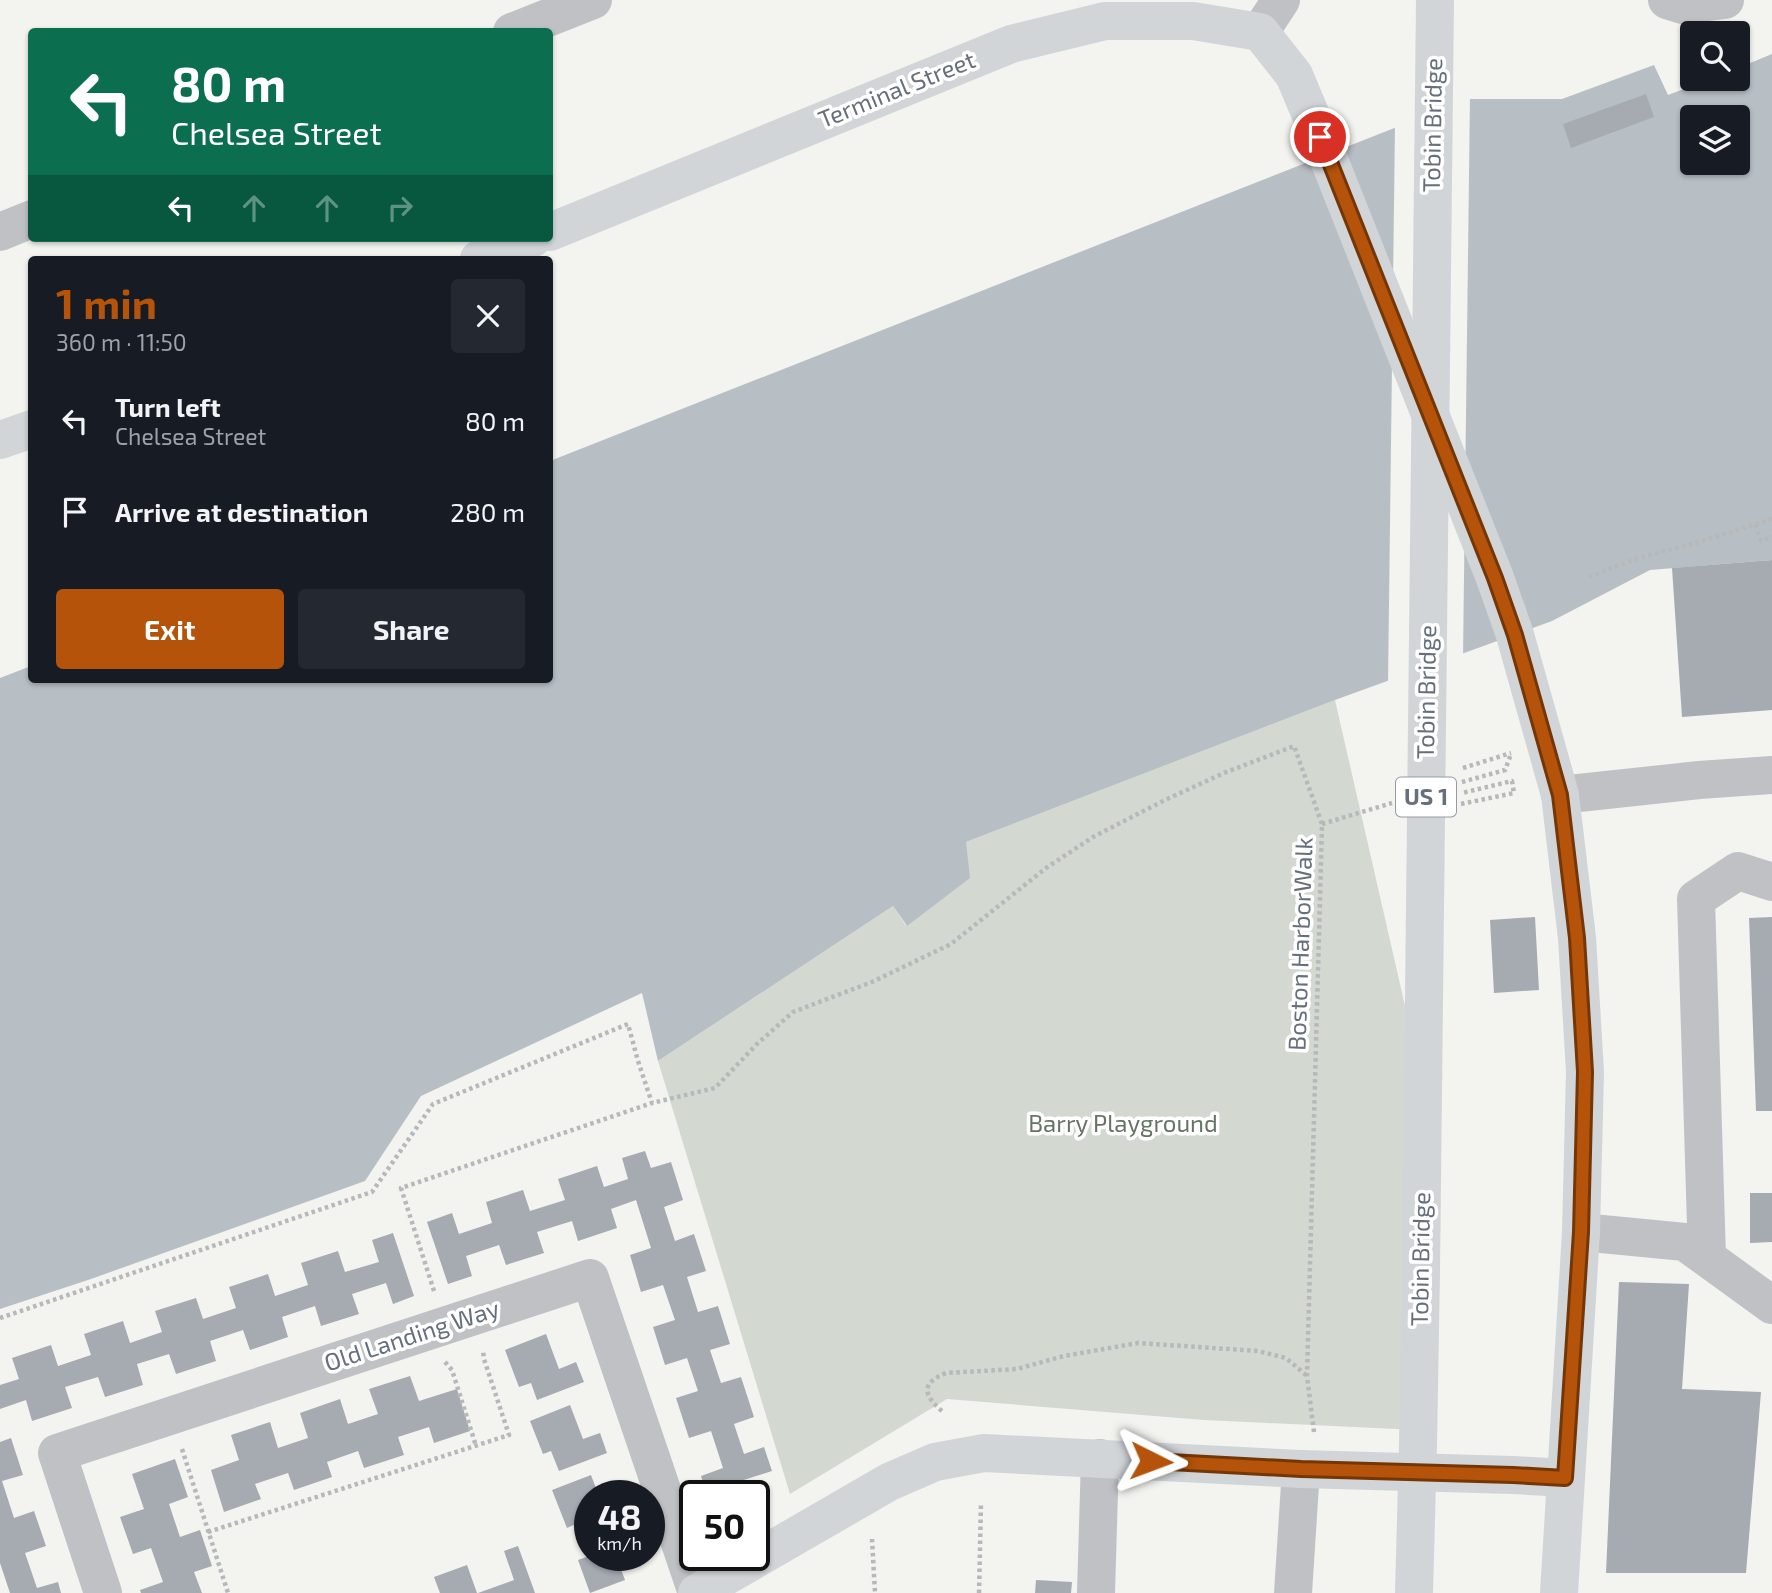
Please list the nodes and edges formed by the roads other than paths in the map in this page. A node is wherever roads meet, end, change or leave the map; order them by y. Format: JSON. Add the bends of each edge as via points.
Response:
{"nodes":[{"id":1,"x":593,"y":0,"type":"edge"},
{"id":2,"x":1282,"y":0,"type":"edge"},
{"id":3,"x":1435,"y":0,"type":"edge"},
{"id":4,"x":1667,"y":0,"type":"edge"},
{"id":5,"x":1725,"y":0,"type":"edge"},
{"id":6,"x":522,"y":28,"type":"edge"},
{"id":7,"x":1260,"y":32,"type":"junction"},
{"id":8,"x":28,"y":221,"type":"edge"},
{"id":9,"x":553,"y":231,"type":"edge"},
{"id":10,"x":0,"y":232,"type":"edge"},
{"id":11,"x":523,"y":242,"type":"edge"},
{"id":12,"x":487,"y":256,"type":"edge"},
{"id":13,"x":28,"y":430,"type":"edge"},
{"id":14,"x":0,"y":440,"type":"edge"},
{"id":15,"x":1772,"y":775,"type":"edge"},
{"id":16,"x":1560,"y":795,"type":"junction"},
{"id":17,"x":1772,"y":882,"type":"edge"},
{"id":18,"x":1581,"y":1232,"type":"junction"},
{"id":19,"x":1706,"y":1258,"type":"junction"},
{"id":20,"x":1772,"y":1305,"type":"edge"},
{"id":21,"x":1100,"y":1458,"type":"junction"},
{"id":22,"x":1301,"y":1469,"type":"junction"},
{"id":23,"x":1565,"y":1478,"type":"junction"},
{"id":24,"x":103,"y":1593,"type":"edge"},
{"id":25,"x":697,"y":1593,"type":"edge"},
{"id":26,"x":1096,"y":1593,"type":"edge"},
{"id":27,"x":1293,"y":1593,"type":"edge"},
{"id":28,"x":1414,"y":1593,"type":"edge"},
{"id":29,"x":1559,"y":1593,"type":"edge"}],
"edges":[{"from":1,"to":6,"type":"street"},
{"from":2,"to":7,"type":"street"},
{"from":3,"to":28,"type":"main road","name":"Tobin Bridge","number":"US 1"},
{"from":4,"to":5,"type":"street","via":[[1683,5]]},
{"from":7,"to":9,"type":"main road","name":"Terminal Street","via":[[1193,21],[1105,21],[1011,44]]},
{"from":7,"to":16,"type":"main road","via":[[1294,75],[1474,523],[1515,635]]},
{"from":8,"to":10,"type":"street"},
{"from":11,"to":12,"type":"main road"},
{"from":13,"to":14,"type":"main road"},
{"from":15,"to":16,"type":"street"},
{"from":16,"to":18,"type":"main road","via":[[1577,938],[1585,1072]]},
{"from":17,"to":19,"type":"street","via":[[1738,871],[1696,899]]},
{"from":18,"to":19,"type":"street","via":[[1685,1242]]},
{"from":18,"to":23,"type":"main road"},
{"from":19,"to":20,"type":"street"},
{"from":21,"to":22,"type":"main road"},
{"from":21,"to":25,"type":"main road","via":[[984,1453],[935,1462],[889,1482]]},
{"from":21,"to":26,"type":"street"},
{"from":22,"to":23,"type":"main road"},
{"from":22,"to":27,"type":"street"},
{"from":23,"to":29,"type":"main road"},
{"from":24,"to":25,"type":"street","name":"Old Landing Way","via":[[57,1453],[590,1278]]}]}
